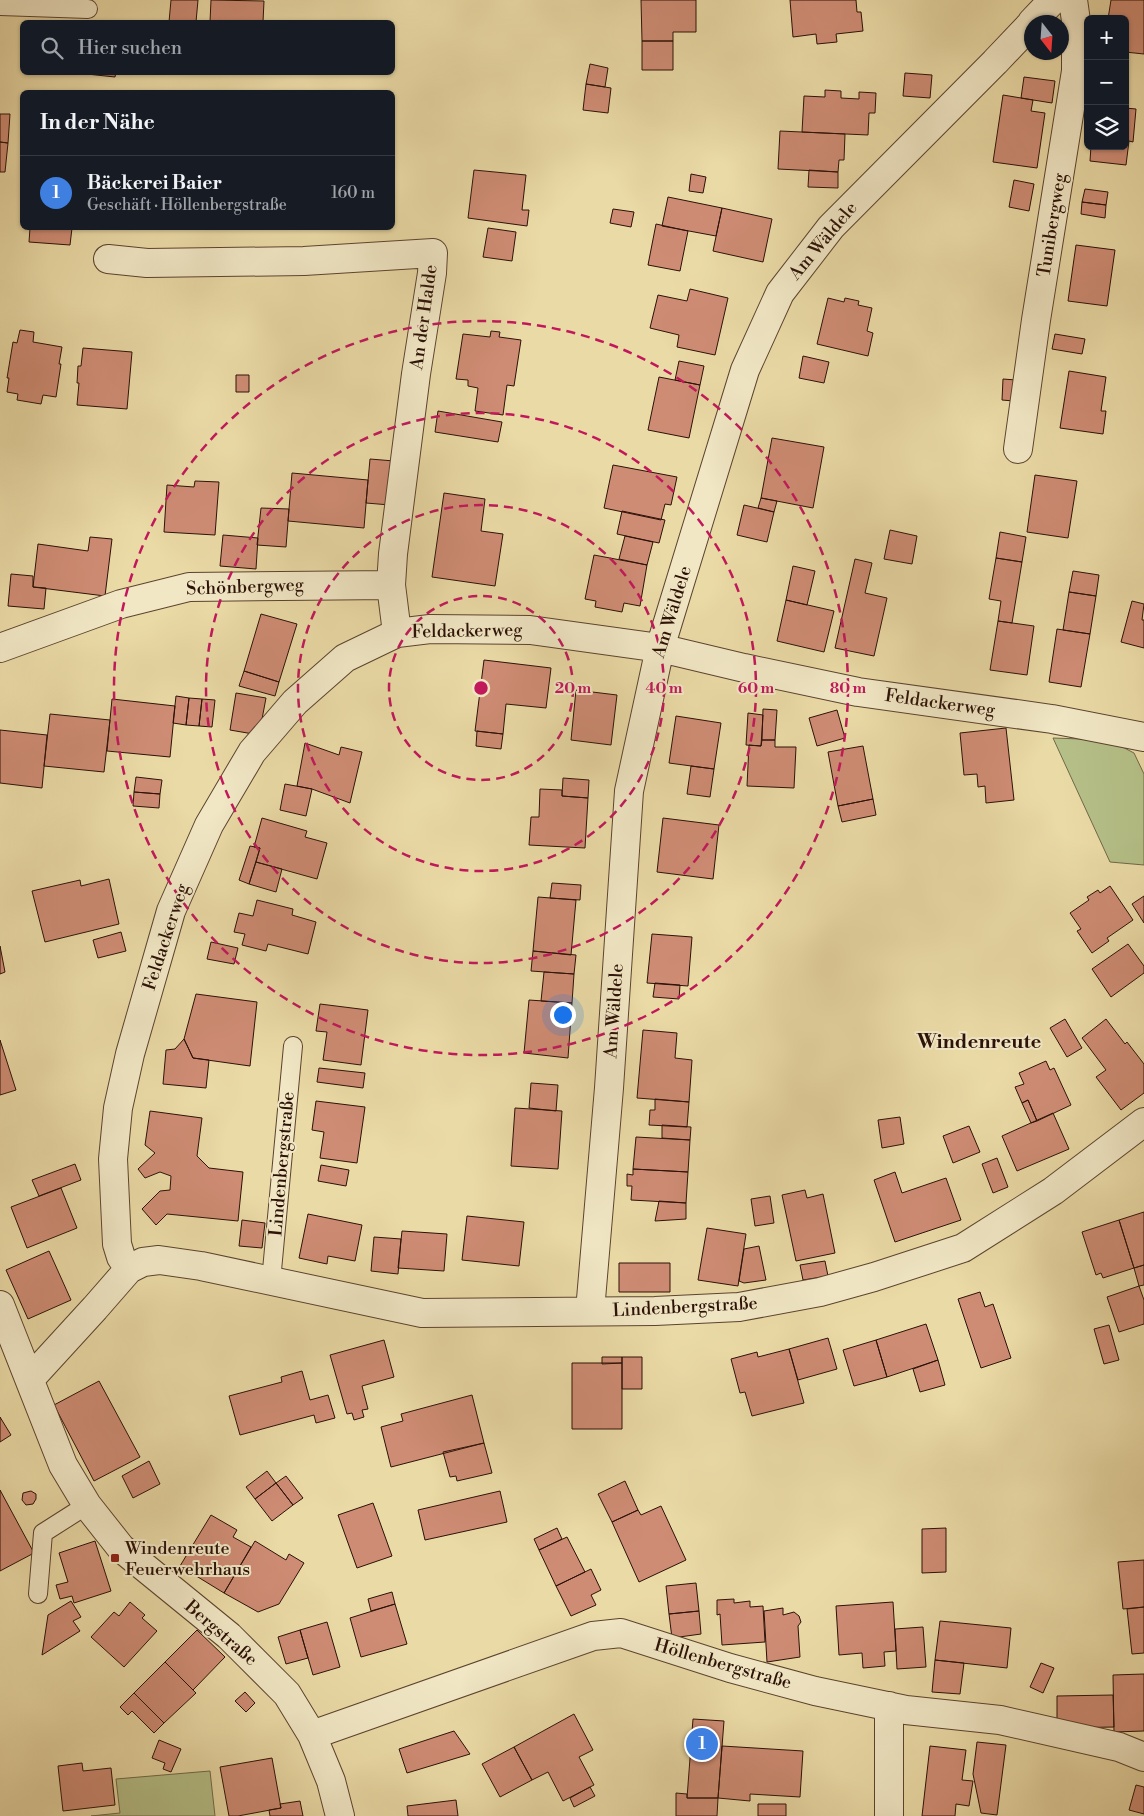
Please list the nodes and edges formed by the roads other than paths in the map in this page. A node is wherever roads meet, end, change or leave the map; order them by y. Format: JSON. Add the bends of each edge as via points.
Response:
{"nodes":[{"id":1,"x":1053,"y":0,"type":"edge"},
{"id":2,"x":1073,"y":0,"type":"edge"},
{"id":3,"x":0,"y":6,"type":"edge"},
{"id":4,"x":88,"y":9,"type":"dead end"},
{"id":5,"x":1039,"y":15,"type":"edge"},
{"id":6,"x":1024,"y":31,"type":"edge"},
{"id":7,"x":108,"y":259,"type":"dead end"},
{"id":8,"x":1018,"y":450,"type":"dead end"},
{"id":9,"x":391,"y":585,"type":"junction"},
{"id":10,"x":397,"y":633,"type":"junction"},
{"id":11,"x":0,"y":648,"type":"edge"},
{"id":12,"x":660,"y":648,"type":"junction"},
{"id":13,"x":1144,"y":737,"type":"edge"},
{"id":14,"x":292,"y":1046,"type":"dead end"},
{"id":15,"x":1144,"y":1122,"type":"edge"},
{"id":16,"x":128,"y":1269,"type":"junction"},
{"id":17,"x":271,"y":1281,"type":"junction"},
{"id":18,"x":0,"y":1305,"type":"edge"},
{"id":19,"x":590,"y":1311,"type":"junction"},
{"id":20,"x":30,"y":1379,"type":"junction"},
{"id":21,"x":88,"y":1505,"type":"junction"},
{"id":22,"x":38,"y":1594,"type":"dead end"},
{"id":23,"x":889,"y":1706,"type":"junction"},
{"id":24,"x":312,"y":1735,"type":"junction"},
{"id":25,"x":1144,"y":1757,"type":"edge"},
{"id":26,"x":340,"y":1816,"type":"edge"},
{"id":27,"x":889,"y":1816,"type":"edge"}],
"edges":[{"from":1,"to":5,"type":"street","name":"Am Wäldele"},
{"from":2,"to":8,"type":"street","name":"Tunibergweg","via":[[1076,71]]},
{"from":3,"to":4,"type":"lane"},
{"from":6,"to":12,"type":"street","name":"Am Wäldele","via":[[830,227],[780,293],[745,370]]},
{"from":7,"to":9,"type":"street","name":"An der Halde","via":[[147,262],[304,261],[433,253]]},
{"from":9,"to":10,"type":"street"},
{"from":9,"to":11,"type":"street","name":"Schönbergweg","via":[[189,587],[121,604]]},
{"from":10,"to":12,"type":"street","name":"Feldackerweg","via":[[430,629],[530,630]]},
{"from":10,"to":16,"type":"street","name":"Feldackerweg","via":[[345,658],[295,702],[252,752],[209,825],[171,911],[118,1108],[114,1159],[117,1244]]},
{"from":12,"to":13,"type":"street","name":"Feldackerweg","via":[[858,692],[1052,719]]},
{"from":12,"to":19,"type":"street","name":"Am Wäldele","via":[[629,791]]},
{"from":14,"to":17,"type":"lane","name":"Lindenbergstraße"},
{"from":15,"to":19,"type":"street","name":"Lindenbergstraße","via":[[1053,1191],[963,1248],[829,1290],[739,1307]]},
{"from":16,"to":17,"type":"street","name":"Lindenbergstraße","via":[[143,1262],[159,1260]]},
{"from":16,"to":20,"type":"street"},
{"from":17,"to":19,"type":"street","name":"Lindenbergstraße","via":[[422,1314]]},
{"from":18,"to":20,"type":"street","name":"Bergstraße"},
{"from":20,"to":21,"type":"street","name":"Bergstraße","via":[[63,1465]]},
{"from":21,"to":22,"type":"lane","via":[[43,1533]]},
{"from":21,"to":24,"type":"street","name":"Bergstraße","via":[[121,1548],[229,1636],[287,1694]]},
{"from":23,"to":24,"type":"street","name":"Höllenbergstraße","via":[[815,1691],[621,1633],[593,1636]]},
{"from":23,"to":25,"type":"street","name":"Höllenbergstraße","via":[[1000,1720],[1119,1746]]},
{"from":23,"to":27,"type":"street"},
{"from":24,"to":26,"type":"street","name":"Bergstraße","via":[[331,1780]]}]}
